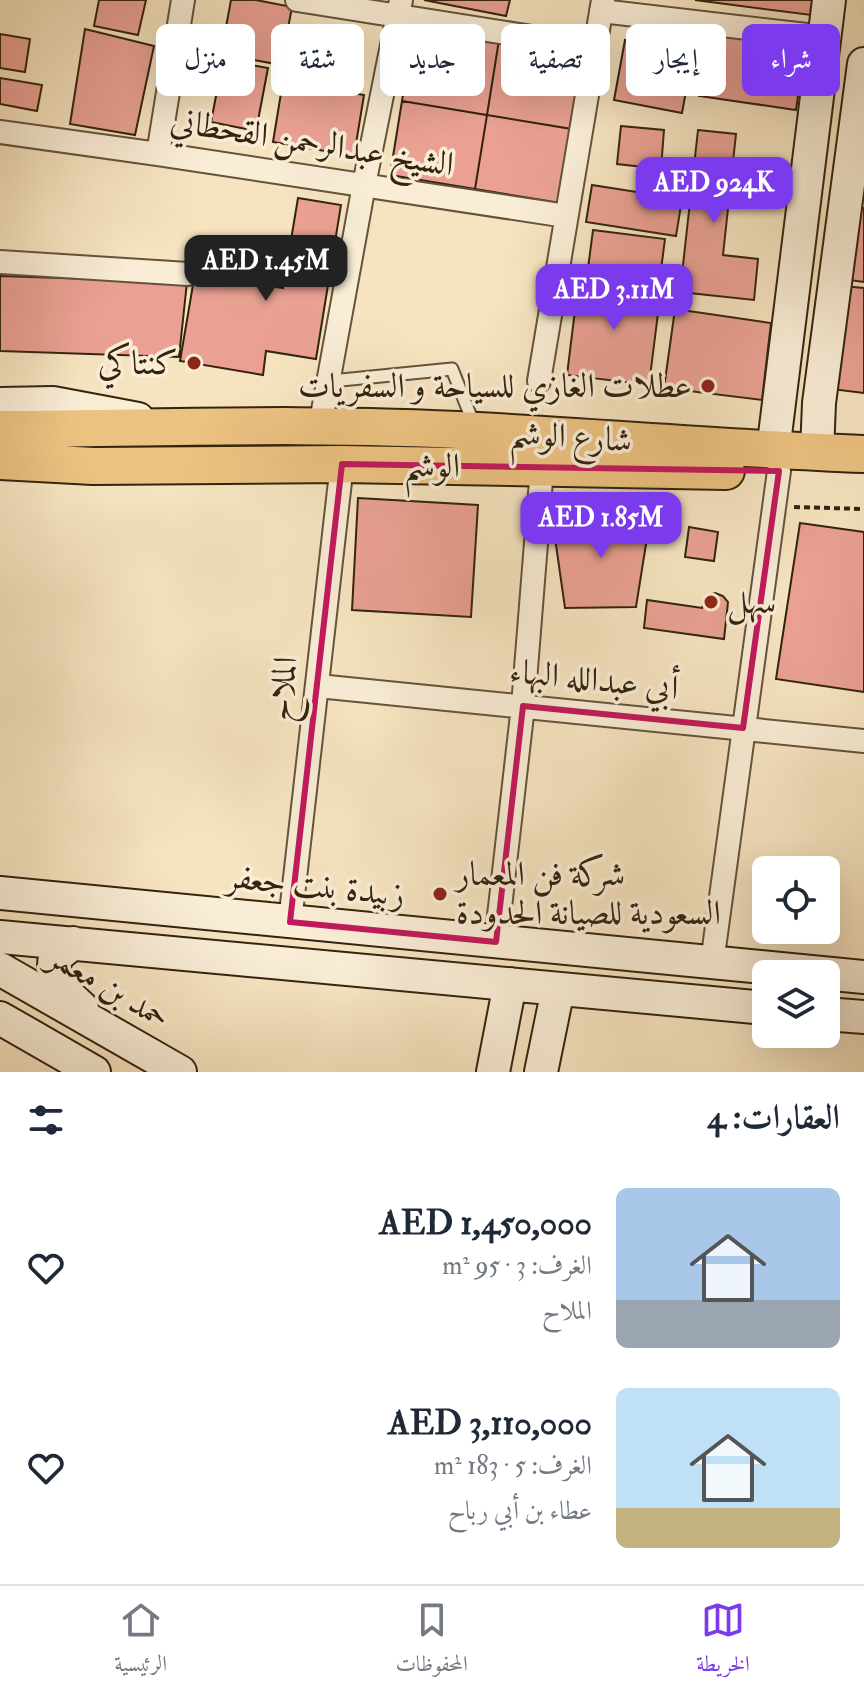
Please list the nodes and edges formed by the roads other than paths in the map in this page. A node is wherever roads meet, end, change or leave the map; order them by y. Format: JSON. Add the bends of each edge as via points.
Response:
{"nodes":[{"id":1,"x":183,"y":0,"type":"edge"},
{"id":2,"x":297,"y":0,"type":"edge"},
{"id":3,"x":829,"y":0,"type":"edge"},
{"id":4,"x":602,"y":6,"type":"edge"},
{"id":5,"x":400,"y":8,"type":"edge"},
{"id":6,"x":826,"y":24,"type":"edge"},
{"id":7,"x":742,"y":26,"type":"edge"},
{"id":8,"x":501,"y":28,"type":"edge"},
{"id":9,"x":864,"y":64,"type":"edge"},
{"id":10,"x":587,"y":96,"type":"edge"},
{"id":11,"x":817,"y":96,"type":"edge"},
{"id":12,"x":0,"y":132,"type":"edge"},
{"id":13,"x":158,"y":154,"type":"junction"},
{"id":14,"x":364,"y":185,"type":"junction"},
{"id":15,"x":855,"y":194,"type":"edge"},
{"id":16,"x":566,"y":216,"type":"junction"},
{"id":17,"x":0,"y":262,"type":"edge"},
{"id":18,"x":188,"y":274,"type":"dead end"},
{"id":19,"x":539,"y":381,"type":"dead end"},
{"id":20,"x":326,"y":390,"type":"junction"},
{"id":21,"x":0,"y":404,"type":"edge"},
{"id":22,"x":320,"y":427,"type":"junction"},
{"id":23,"x":0,"y":429,"type":"edge"},
{"id":24,"x":172,"y":429,"type":"junction"},
{"id":25,"x":477,"y":431,"type":"junction"},
{"id":26,"x":817,"y":452,"type":"junction"},
{"id":27,"x":0,"y":461,"type":"edge"},
{"id":28,"x":342,"y":464,"type":"junction"},
{"id":29,"x":93,"y":466,"type":"junction"},
{"id":30,"x":542,"y":468,"type":"junction"},
{"id":31,"x":860,"y":469,"type":"edge"},
{"id":32,"x":0,"y":476,"type":"edge"},
{"id":33,"x":775,"y":476,"type":"junction"},
{"id":34,"x":318,"y":686,"type":"junction"},
{"id":35,"x":523,"y":706,"type":"junction"},
{"id":36,"x":743,"y":728,"type":"junction"},
{"id":37,"x":864,"y":741,"type":"edge"},
{"id":38,"x":0,"y":893,"type":"edge"},
{"id":39,"x":84,"y":902,"type":"junction"},
{"id":40,"x":186,"y":911,"type":"junction"},
{"id":41,"x":290,"y":922,"type":"junction"},
{"id":42,"x":0,"y":937,"type":"edge"},
{"id":43,"x":496,"y":942,"type":"junction"},
{"id":44,"x":80,"y":944,"type":"junction"},
{"id":45,"x":185,"y":954,"type":"junction"},
{"id":46,"x":712,"y":963,"type":"junction"},
{"id":47,"x":0,"y":969,"type":"edge"},
{"id":48,"x":864,"y":977,"type":"edge"},
{"id":49,"x":510,"y":984,"type":"junction"},
{"id":50,"x":558,"y":989,"type":"junction"},
{"id":51,"x":752,"y":1007,"type":"edge"},
{"id":52,"x":840,"y":1015,"type":"edge"},
{"id":53,"x":864,"y":1017,"type":"edge"},
{"id":54,"x":0,"y":1018,"type":"edge"},
{"id":55,"x":101,"y":1027,"type":"junction"},
{"id":56,"x":94,"y":1072,"type":"edge"},
{"id":57,"x":180,"y":1072,"type":"edge"},
{"id":58,"x":493,"y":1072,"type":"edge"},
{"id":59,"x":541,"y":1072,"type":"edge"}],
"edges":[{"from":1,"to":13,"type":"street"},
{"from":2,"to":5,"type":"street"},
{"from":3,"to":6,"type":"street"},
{"from":4,"to":7,"type":"street"},
{"from":5,"to":8,"type":"street"},
{"from":5,"to":14,"type":"street"},
{"from":9,"to":15,"type":"street"},
{"from":10,"to":16,"type":"street"},
{"from":11,"to":33,"type":"street"},
{"from":12,"to":13,"type":"street","name":"الشيخ عبدالرحمن القحطاني"},
{"from":13,"to":14,"type":"street","name":"الشيخ عبدالرحمن القحطاني"},
{"from":14,"to":16,"type":"street","name":"الشيخ عبدالرحمن القحطاني"},
{"from":14,"to":20,"type":"street"},
{"from":15,"to":26,"type":"street","via":[[819,403]]},
{"from":16,"to":19,"type":"street"},
{"from":17,"to":18,"type":"street"},
{"from":20,"to":22,"type":"street"},
{"from":20,"to":25,"type":"lane","via":[[341,380],[452,369]]},
{"from":21,"to":24,"type":"street","via":[[53,403]]},
{"from":22,"to":24,"type":"main road","name":"شارع الوشم"},
{"from":22,"to":25,"type":"main road","name":"شارع الوشم"},
{"from":23,"to":24,"type":"main road","name":"شارع الوشم"},
{"from":25,"to":33,"type":"main road","name":"شارع الوشم"},
{"from":26,"to":31,"type":"main road","name":"شارع الوشم"},
{"from":26,"to":33,"type":"main road","name":"شارع الوشم"},
{"from":27,"to":29,"type":"main road","name":"الوشم"},
{"from":28,"to":29,"type":"main road","name":"الوشم"},
{"from":28,"to":30,"type":"main road","name":"الوشم"},
{"from":28,"to":34,"type":"street","name":"الملاح"},
{"from":29,"to":32,"type":"street"},
{"from":30,"to":33,"type":"main road","name":"الوشم"},
{"from":30,"to":35,"type":"street"},
{"from":31,"to":33,"type":"main road","name":"الوشم"},
{"from":33,"to":36,"type":"street"},
{"from":34,"to":35,"type":"street","name":"أبي عبدالله البهاء"},
{"from":34,"to":41,"type":"street","name":"الملاح"},
{"from":35,"to":36,"type":"street","name":"أبي عبدالله البهاء"},
{"from":35,"to":43,"type":"street"},
{"from":36,"to":37,"type":"street","name":"أبي عبدالله البهاء"},
{"from":36,"to":46,"type":"street"},
{"from":38,"to":39,"type":"street","name":"زبيدة بنت جعفر"},
{"from":39,"to":40,"type":"street","name":"زبيدة بنت جعفر"},
{"from":39,"to":44,"type":"street","via":[[105,909],[115,924],[106,940]]},
{"from":40,"to":41,"type":"street","name":"زبيدة بنت جعفر"},
{"from":40,"to":45,"type":"street","via":[[166,918],[159,937],[164,946]]},
{"from":41,"to":43,"type":"street","name":"زبيدة بنت جعفر"},
{"from":42,"to":44,"type":"street"},
{"from":43,"to":46,"type":"street","name":"زبيدة بنت جعفر"},
{"from":44,"to":45,"type":"street"},
{"from":44,"to":55,"type":"street","via":[[55,957],[54,975]]},
{"from":45,"to":49,"type":"street"},
{"from":46,"to":48,"type":"street","name":"زبيدة بنت جعفر"},
{"from":47,"to":55,"type":"street","name":"حمد بن معمر"},
{"from":49,"to":50,"type":"street"},
{"from":49,"to":58,"type":"street"},
{"from":50,"to":51,"type":"street"},
{"from":50,"to":59,"type":"street"},
{"from":52,"to":53,"type":"street"},
{"from":54,"to":56,"type":"street"},
{"from":55,"to":57,"type":"street","name":"حمد بن معمر"}]}
